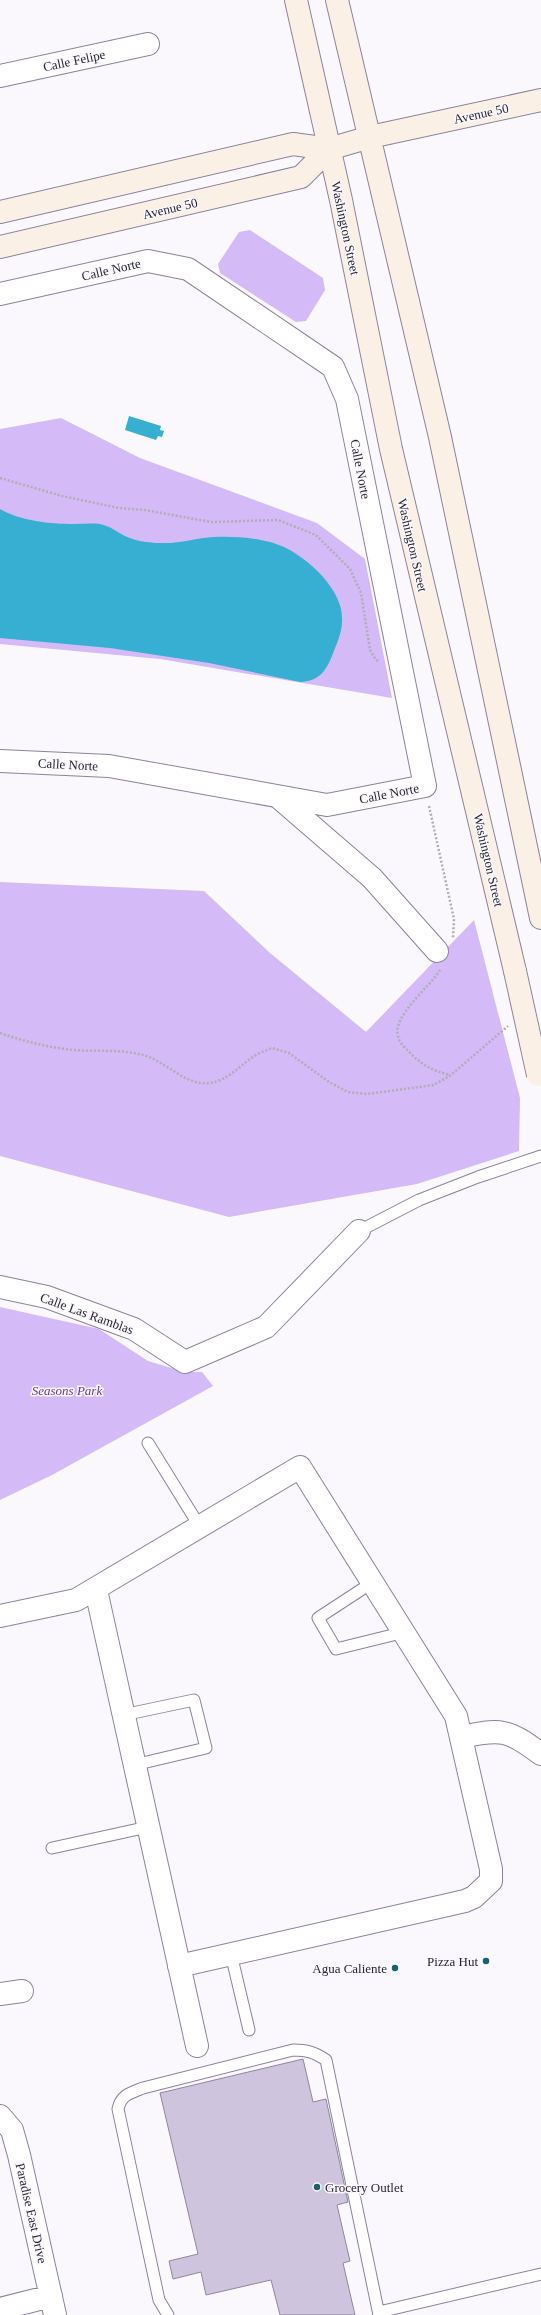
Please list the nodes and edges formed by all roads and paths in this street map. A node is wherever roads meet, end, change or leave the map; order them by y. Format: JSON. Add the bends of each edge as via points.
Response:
{"nodes":[{"id":1,"x":296,"y":0,"type":"edge"},
{"id":2,"x":337,"y":0,"type":"edge"},
{"id":3,"x":148,"y":44,"type":"dead end"},
{"id":4,"x":0,"y":76,"type":"edge"},
{"id":5,"x":541,"y":100,"type":"edge"},
{"id":6,"x":370,"y":137,"type":"junction"},
{"id":7,"x":329,"y":149,"type":"junction"},
{"id":8,"x":0,"y":212,"type":"edge"},
{"id":9,"x":0,"y":247,"type":"edge"},
{"id":10,"x":0,"y":294,"type":"edge"},
{"id":11,"x":0,"y":478,"type":"edge"},
{"id":12,"x":401,"y":665,"type":"junction"},
{"id":13,"x":0,"y":761,"type":"edge"},
{"id":14,"x":277,"y":796,"type":"junction"},
{"id":15,"x":541,"y":918,"type":"edge"},
{"id":16,"x":438,"y":951,"type":"dead end"},
{"id":17,"x":511,"y":1023,"type":"dead end"},
{"id":18,"x":0,"y":1033,"type":"edge"},
{"id":19,"x":540,"y":1081,"type":"edge"},
{"id":20,"x":541,"y":1156,"type":"edge"},
{"id":21,"x":359,"y":1231,"type":"joint"},
{"id":22,"x":0,"y":1287,"type":"edge"},
{"id":23,"x":148,"y":1443,"type":"dead end"},
{"id":24,"x":200,"y":1527,"type":"junction"},
{"id":25,"x":373,"y":1582,"type":"junction"},
{"id":26,"x":96,"y":1590,"type":"junction"},
{"id":27,"x":0,"y":1616,"type":"edge"},
{"id":28,"x":405,"y":1632,"type":"junction"},
{"id":29,"x":123,"y":1714,"type":"junction"},
{"id":30,"x":462,"y":1737,"type":"junction"},
{"id":31,"x":541,"y":1754,"type":"edge"},
{"id":32,"x":134,"y":1765,"type":"junction"},
{"id":33,"x":148,"y":1827,"type":"junction"},
{"id":34,"x":52,"y":1848,"type":"dead end"},
{"id":35,"x":231,"y":1954,"type":"junction"},
{"id":36,"x":179,"y":1966,"type":"junction"},
{"id":37,"x":22,"y":1991,"type":"dead end"},
{"id":38,"x":0,"y":1994,"type":"edge"},
{"id":39,"x":249,"y":2030,"type":"dead end"},
{"id":40,"x":197,"y":2046,"type":"dead end"},
{"id":41,"x":0,"y":2116,"type":"edge"},
{"id":42,"x":541,"y":2274,"type":"edge"},
{"id":43,"x":53,"y":2305,"type":"edge"},
{"id":44,"x":0,"y":2308,"type":"edge"},
{"id":45,"x":380,"y":2314,"type":"edge"},
{"id":46,"x":168,"y":2315,"type":"edge"}],
"edges":[{"from":1,"to":7,"type":"main road","name":"Washington Street"},
{"from":2,"to":6,"type":"main road"},
{"from":3,"to":4,"type":"street","name":"Calle Felipe"},
{"from":5,"to":6,"type":"main road","name":"Avenue 50"},
{"from":6,"to":7,"type":"main road","name":"Avenue 50"},
{"from":6,"to":15,"type":"main road","via":[[440,437]]},
{"from":7,"to":8,"type":"main road","name":"Avenue 50","via":[[293,144]]},
{"from":7,"to":9,"type":"main road","name":"Avenue 50","via":[[301,177]]},
{"from":7,"to":19,"type":"main road","name":"Washington Street","bridge":true,"via":[[391,449]]},
{"from":10,"to":12,"type":"street","name":"Calle Norte","via":[[148,261],[188,269],[332,367],[347,399]]},
{"from":11,"to":12,"type":"path","via":[[62,496],[119,508],[211,522],[278,520],[316,535],[350,570],[361,593],[370,650],[376,660],[385,664]]},
{"from":12,"to":14,"type":"street","name":"Calle Norte","via":[[425,786],[327,805]]},
{"from":13,"to":14,"type":"street","name":"Calle Norte","via":[[109,766]]},
{"from":14,"to":16,"type":"street","via":[[372,878]]},
{"from":17,"to":18,"type":"path","via":[[451,1075],[434,1085],[367,1094],[348,1092],[289,1054],[272,1048],[256,1055],[223,1080],[208,1083],[186,1078],[165,1063],[144,1055],[110,1050],[66,1050],[30,1043]]},
{"from":20,"to":21,"type":"lane","via":[[419,1200]]},
{"from":21,"to":22,"type":"street","name":"Calle Las Ramblas","via":[[266,1327],[185,1362],[134,1329],[47,1297]]},
{"from":23,"to":24,"type":"lane"},
{"from":24,"to":25,"type":"street","via":[[300,1467]]},
{"from":24,"to":26,"type":"street"},
{"from":25,"to":28,"type":"street"},
{"from":25,"to":28,"type":"lane","via":[[318,1618],[336,1649]]},
{"from":26,"to":27,"type":"street","via":[[76,1600]]},
{"from":26,"to":29,"type":"street"},
{"from":28,"to":30,"type":"street","via":[[448,1700]]},
{"from":29,"to":32,"type":"street"},
{"from":29,"to":32,"type":"lane","via":[[194,1700],[206,1748]]},
{"from":30,"to":31,"type":"street","via":[[488,1731],[504,1732]]},
{"from":30,"to":35,"type":"street","via":[[491,1869],[491,1881],[485,1888],[464,1902]]},
{"from":32,"to":33,"type":"street"},
{"from":33,"to":34,"type":"lane"},
{"from":33,"to":36,"type":"street"},
{"from":35,"to":36,"type":"street"},
{"from":35,"to":39,"type":"lane"},
{"from":36,"to":40,"type":"street"},
{"from":37,"to":38,"type":"street"},
{"from":41,"to":43,"type":"street","name":"Paradise East Drive","via":[[12,2130],[19,2154]]},
{"from":42,"to":45,"type":"lane"},
{"from":43,"to":44,"type":"street"},
{"from":45,"to":46,"type":"lane","via":[[326,2060],[314,2052],[293,2050],[143,2088],[126,2094],[120,2100],[118,2109],[159,2300]]}]}
